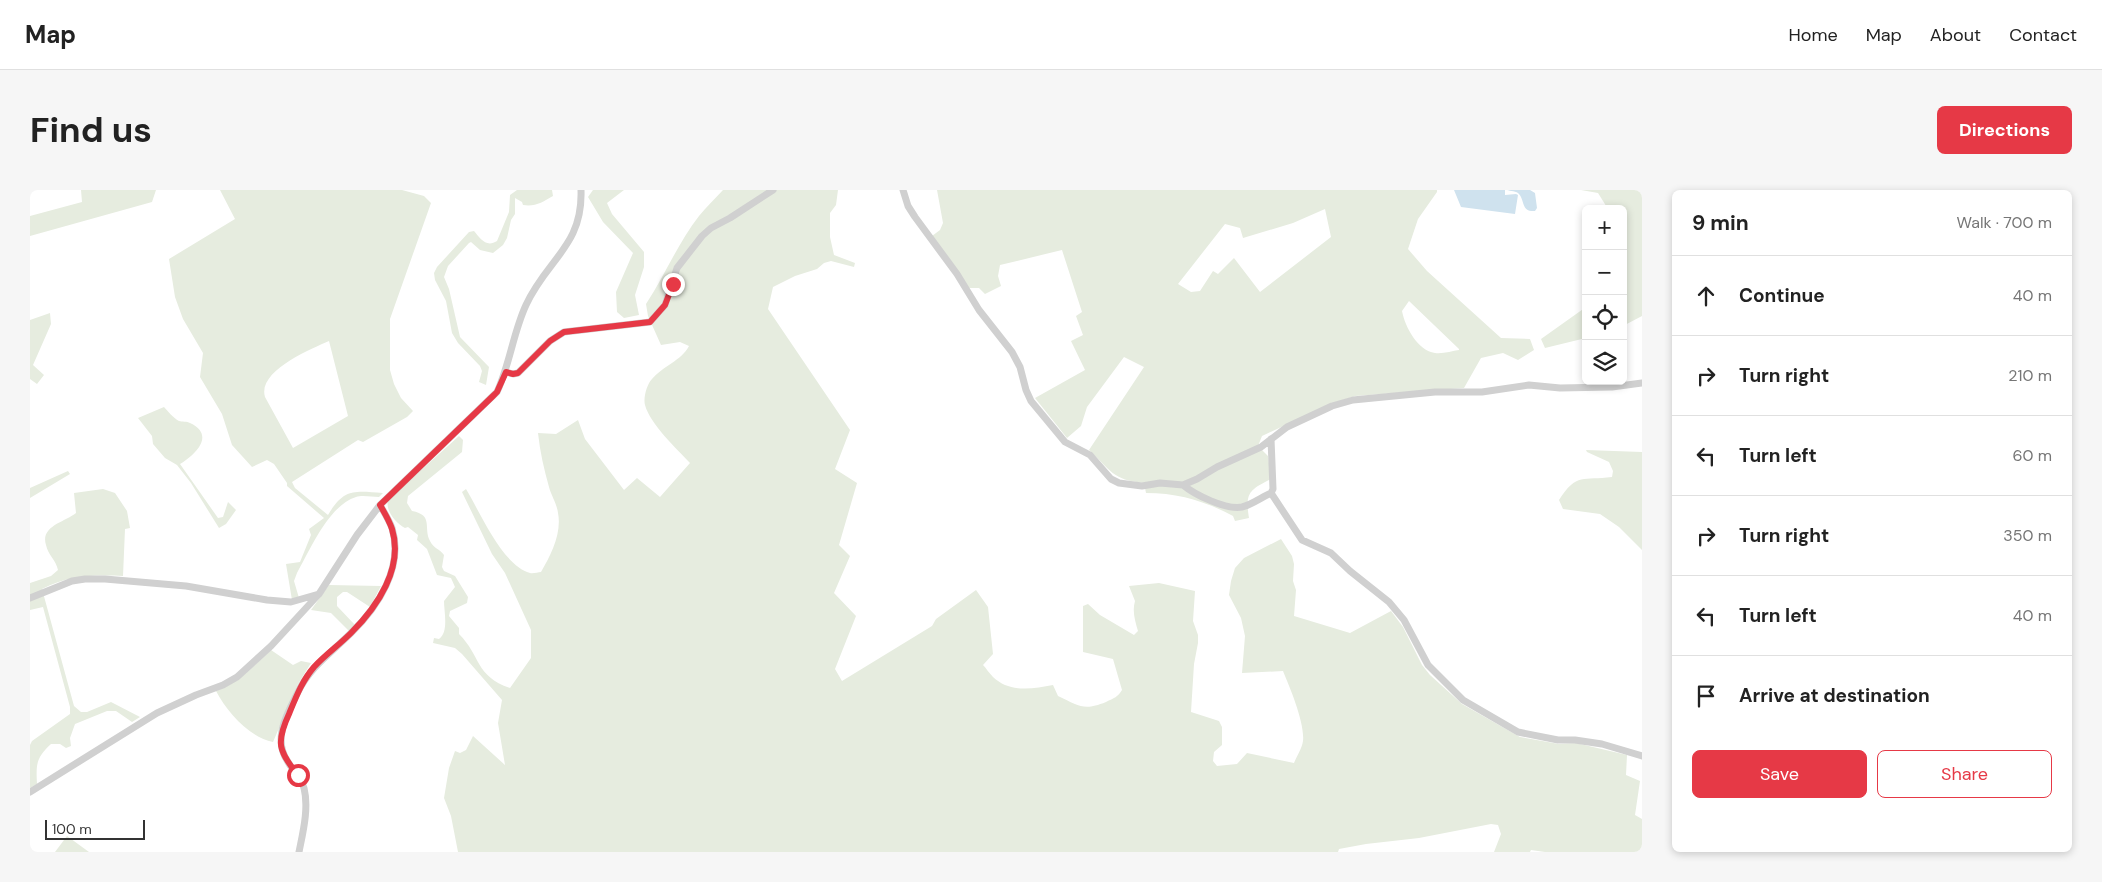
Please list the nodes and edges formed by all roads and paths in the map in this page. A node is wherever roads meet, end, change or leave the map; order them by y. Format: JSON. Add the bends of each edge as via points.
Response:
{"nodes":[{"id":1,"x":581,"y":190,"type":"edge"},
{"id":2,"x":773,"y":190,"type":"edge"},
{"id":3,"x":902,"y":190,"type":"edge"},
{"id":4,"x":506,"y":372,"type":"junction"},
{"id":5,"x":1642,"y":384,"type":"edge"},
{"id":6,"x":1271,"y":439,"type":"junction"},
{"id":7,"x":1261,"y":447,"type":"junction"},
{"id":8,"x":1271,"y":457,"type":"junction"},
{"id":9,"x":1183,"y":485,"type":"junction"},
{"id":10,"x":1271,"y":492,"type":"junction"},
{"id":11,"x":380,"y":505,"type":"junction"},
{"id":12,"x":319,"y":594,"type":"junction"},
{"id":13,"x":30,"y":598,"type":"edge"},
{"id":14,"x":1642,"y":756,"type":"edge"},
{"id":15,"x":30,"y":792,"type":"edge"},
{"id":16,"x":299,"y":852,"type":"edge"}],
"edges":[{"from":1,"to":4,"type":"street","via":[[581,212],[576,230],[526,304]]},
{"from":2,"to":4,"type":"street","via":[[702,236],[677,268],[665,305],[650,322],[564,332],[550,341],[518,373]]},
{"from":3,"to":9,"type":"street","via":[[915,217],[1012,352],[1028,396],[1057,434],[1090,455],[1111,479],[1119,483]]},
{"from":4,"to":11,"type":"street","via":[[497,392]]},
{"from":5,"to":6,"type":"street","via":[[1560,388],[1529,385],[1482,392],[1435,392],[1353,400],[1287,427]]},
{"from":6,"to":7,"type":"street"},
{"from":6,"to":8,"type":"street"},
{"from":7,"to":8,"type":"street"},
{"from":7,"to":9,"type":"street"},
{"from":8,"to":10,"type":"street"},
{"from":9,"to":10,"type":"street","via":[[1198,496],[1239,507]]},
{"from":10,"to":14,"type":"street","via":[[1302,540],[1331,553],[1389,602],[1404,620],[1428,665],[1463,700],[1518,732],[1602,744]]},
{"from":11,"to":12,"type":"street"},
{"from":11,"to":16,"type":"street","via":[[392,529],[394,566],[391,575],[372,609],[306,678],[281,731],[283,755],[306,796]]},
{"from":12,"to":13,"type":"street","via":[[287,602],[186,586],[92,579],[72,581]]},
{"from":12,"to":15,"type":"street","via":[[237,677],[157,713]]}]}
